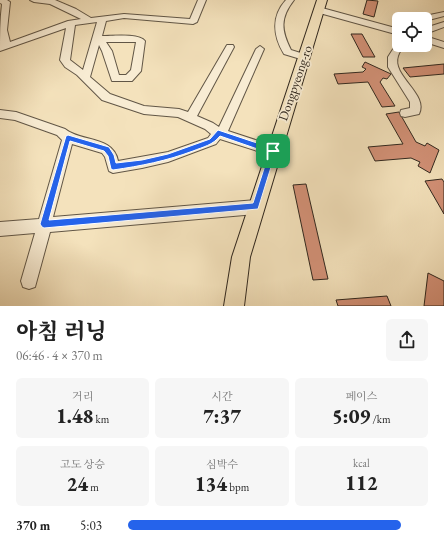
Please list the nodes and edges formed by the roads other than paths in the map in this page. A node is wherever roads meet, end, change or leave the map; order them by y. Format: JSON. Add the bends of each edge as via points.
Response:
{"nodes":[{"id":1,"x":34,"y":0,"type":"edge"},
{"id":2,"x":202,"y":0,"type":"edge"},
{"id":3,"x":285,"y":0,"type":"edge"},
{"id":4,"x":289,"y":0,"type":"edge"},
{"id":5,"x":0,"y":1,"type":"edge"},
{"id":6,"x":320,"y":5,"type":"edge"},
{"id":7,"x":444,"y":14,"type":"edge"},
{"id":8,"x":432,"y":17,"type":"edge"},
{"id":9,"x":102,"y":20,"type":"junction"},
{"id":10,"x":90,"y":21,"type":"junction"},
{"id":11,"x":71,"y":24,"type":"junction"},
{"id":12,"x":444,"y":24,"type":"edge"},
{"id":13,"x":392,"y":28,"type":"edge"},
{"id":14,"x":432,"y":28,"type":"edge"},
{"id":15,"x":99,"y":39,"type":"junction"},
{"id":16,"x":432,"y":41,"type":"edge"},
{"id":17,"x":444,"y":45,"type":"edge"},
{"id":18,"x":3,"y":47,"type":"edge"},
{"id":19,"x":230,"y":47,"type":"dead end"},
{"id":20,"x":260,"y":49,"type":"dead end"},
{"id":21,"x":396,"y":52,"type":"edge"},
{"id":22,"x":304,"y":57,"type":"junction"},
{"id":23,"x":85,"y":79,"type":"junction"},
{"id":24,"x":405,"y":113,"type":"dead end"},
{"id":25,"x":0,"y":114,"type":"edge"},
{"id":26,"x":191,"y":117,"type":"junction"},
{"id":27,"x":220,"y":133,"type":"junction"},
{"id":28,"x":68,"y":138,"type":"junction"},
{"id":29,"x":273,"y":151,"type":"junction"},
{"id":30,"x":256,"y":207,"type":"junction"},
{"id":31,"x":44,"y":224,"type":"junction"},
{"id":32,"x":0,"y":228,"type":"edge"},
{"id":33,"x":29,"y":281,"type":"dead end"},
{"id":34,"x":234,"y":306,"type":"edge"}],
"edges":[{"from":1,"to":10,"type":"street","via":[[52,2]]},
{"from":2,"to":9,"type":"street","via":[[194,22],[124,16]]},
{"from":3,"to":4,"type":"street"},
{"from":4,"to":22,"type":"street","via":[[281,9],[279,36],[287,52]]},
{"from":5,"to":18,"type":"street","via":[[6,2]]},
{"from":6,"to":13,"type":"street"},
{"from":6,"to":22,"type":"main road","name":"Dongpyeong-ro"},
{"from":7,"to":8,"type":"street"},
{"from":9,"to":10,"type":"street"},
{"from":9,"to":15,"type":"street"},
{"from":10,"to":11,"type":"street"},
{"from":11,"to":18,"type":"street"},
{"from":11,"to":23,"type":"street","via":[[66,60],[68,65]]},
{"from":12,"to":14,"type":"street"},
{"from":15,"to":15,"type":"street","via":[[142,41],[136,71],[129,79],[115,79],[107,51]]},
{"from":15,"to":23,"type":"street"},
{"from":16,"to":17,"type":"street"},
{"from":19,"to":26,"type":"street"},
{"from":20,"to":27,"type":"street"},
{"from":21,"to":24,"type":"street","via":[[393,67],[416,107],[415,111]]},
{"from":22,"to":29,"type":"main road","name":"Dongpyeong-ro"},
{"from":23,"to":26,"type":"street","via":[[106,97],[136,108],[180,113]]},
{"from":25,"to":28,"type":"street","via":[[16,116],[61,132]]},
{"from":26,"to":27,"type":"street"},
{"from":27,"to":28,"type":"street","via":[[212,141],[168,157],[113,166],[111,155],[106,149]]},
{"from":27,"to":29,"type":"street"},
{"from":28,"to":31,"type":"street"},
{"from":29,"to":30,"type":"main road","name":"Dongpyeong-ro"},
{"from":30,"to":31,"type":"street"},
{"from":30,"to":34,"type":"main road","name":"Dongpyeong-ro","via":[[241,257]]},
{"from":31,"to":32,"type":"street"},
{"from":31,"to":33,"type":"street"}]}
